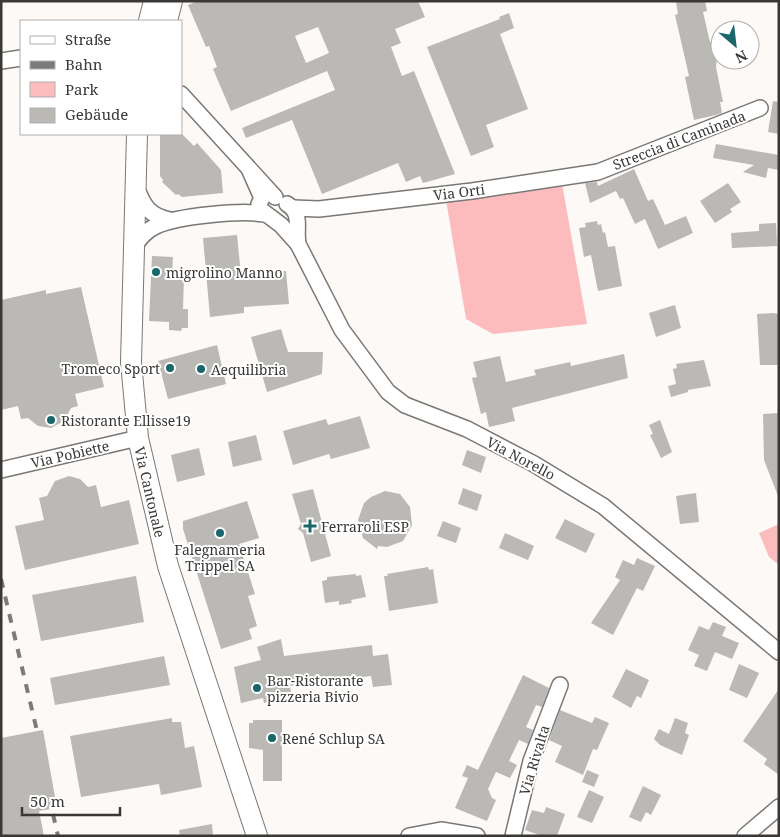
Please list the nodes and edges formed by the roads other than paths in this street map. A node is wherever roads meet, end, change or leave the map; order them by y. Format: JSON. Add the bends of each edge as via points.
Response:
{"nodes":[{"id":1,"x":154,"y":1,"type":"edge"},
{"id":2,"x":172,"y":1,"type":"edge"},
{"id":3,"x":149,"y":20,"type":"edge"},
{"id":4,"x":167,"y":20,"type":"edge"},
{"id":5,"x":20,"y":58,"type":"edge"},
{"id":6,"x":1,"y":61,"type":"edge"},
{"id":7,"x":182,"y":95,"type":"edge"},
{"id":8,"x":760,"y":108,"type":"dead end"},
{"id":9,"x":137,"y":135,"type":"edge"},
{"id":10,"x":598,"y":172,"type":"joint"},
{"id":11,"x":135,"y":183,"type":"junction"},
{"id":12,"x":265,"y":203,"type":"junction"},
{"id":13,"x":292,"y":218,"type":"junction"},
{"id":14,"x":170,"y":220,"type":"junction"},
{"id":15,"x":133,"y":248,"type":"junction"},
{"id":16,"x":138,"y":438,"type":"junction"},
{"id":17,"x":1,"y":470,"type":"edge"},
{"id":18,"x":779,"y":652,"type":"edge"},
{"id":19,"x":560,"y":685,"type":"dead end"},
{"id":20,"x":779,"y":807,"type":"edge"},
{"id":21,"x":472,"y":835,"type":"edge"},
{"id":22,"x":257,"y":836,"type":"edge"},
{"id":23,"x":409,"y":836,"type":"edge"},
{"id":24,"x":512,"y":836,"type":"edge"},
{"id":25,"x":745,"y":836,"type":"edge"}],
"edges":[{"from":1,"to":3,"type":"main road"},
{"from":2,"to":4,"type":"main road"},
{"from":5,"to":6,"type":"street"},
{"from":7,"to":12,"type":"street","via":[[250,171]]},
{"from":8,"to":10,"type":"street","name":"Streccia di Caminada"},
{"from":9,"to":11,"type":"main road","name":"Via Cantonale"},
{"from":10,"to":13,"type":"street","name":"Via Orti","via":[[319,209]]},
{"from":11,"to":14,"type":"street","via":[[145,208],[156,217]]},
{"from":11,"to":15,"type":"main road","name":"Via Cantonale"},
{"from":12,"to":13,"type":"street"},
{"from":12,"to":13,"type":"street"},
{"from":12,"to":14,"type":"street","via":[[245,212]]},
{"from":13,"to":18,"type":"street","name":"Via Norello","via":[[298,244],[342,330],[388,392],[405,405],[467,429],[534,464],[596,501]]},
{"from":14,"to":15,"type":"street","via":[[146,232]]},
{"from":15,"to":16,"type":"main road","name":"Via Cantonale","via":[[131,362]]},
{"from":16,"to":17,"type":"street","name":"Via Pobiette"},
{"from":16,"to":22,"type":"main road","name":"Via Cantonale","via":[[168,566]]},
{"from":19,"to":24,"type":"street","name":"Via Rivalta","via":[[531,760]]},
{"from":20,"to":25,"type":"street"},
{"from":21,"to":23,"type":"street","via":[[441,830]]}]}
